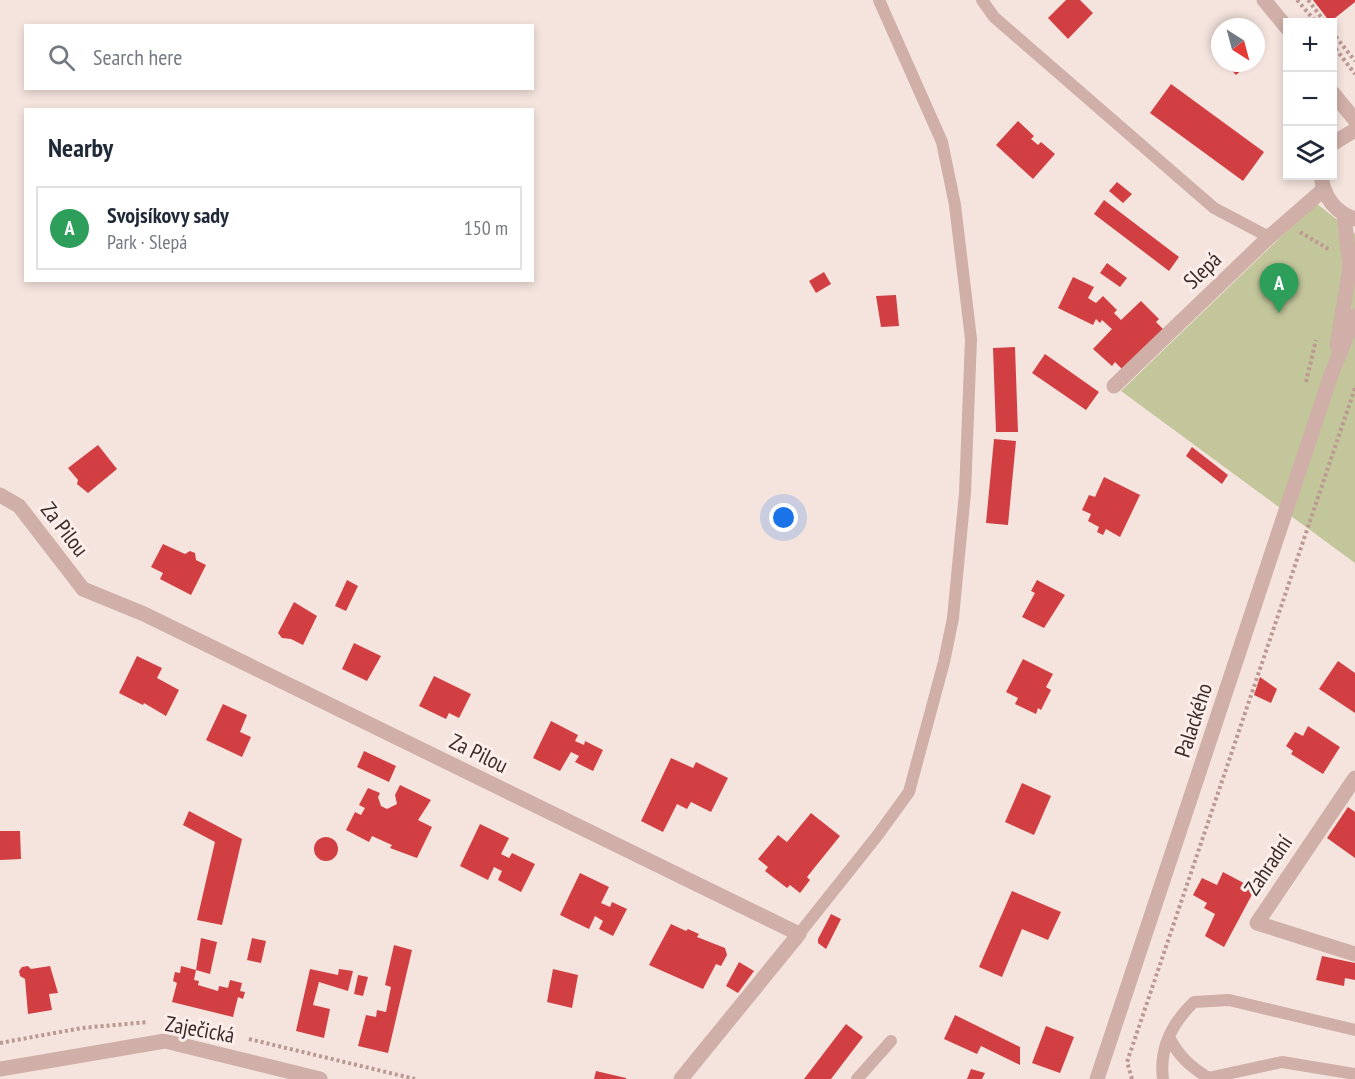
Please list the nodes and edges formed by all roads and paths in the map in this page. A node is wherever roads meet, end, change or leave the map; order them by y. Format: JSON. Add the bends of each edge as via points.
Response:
{"nodes":[{"id":1,"x":879,"y":0,"type":"edge"},
{"id":2,"x":982,"y":0,"type":"edge"},
{"id":3,"x":1264,"y":0,"type":"edge"},
{"id":4,"x":1297,"y":0,"type":"edge"},
{"id":5,"x":1308,"y":0,"type":"edge"},
{"id":6,"x":1313,"y":18,"type":"edge"},
{"id":7,"x":1322,"y":18,"type":"edge"},
{"id":8,"x":1283,"y":24,"type":"edge"},
{"id":9,"x":1337,"y":38,"type":"edge"},
{"id":10,"x":1337,"y":51,"type":"edge"},
{"id":11,"x":1355,"y":61,"type":"edge"},
{"id":12,"x":1355,"y":74,"type":"edge"},
{"id":13,"x":1337,"y":98,"type":"edge"},
{"id":14,"x":1355,"y":120,"type":"edge"},
{"id":15,"x":1355,"y":130,"type":"edge"},
{"id":16,"x":1337,"y":141,"type":"edge"},
{"id":17,"x":1322,"y":183,"type":"edge"},
{"id":18,"x":1349,"y":217,"type":"edge"},
{"id":19,"x":1285,"y":223,"type":"junction"},
{"id":20,"x":1269,"y":237,"type":"junction"},
{"id":21,"x":1348,"y":257,"type":"junction"},
{"id":22,"x":1355,"y":316,"type":"edge"},
{"id":23,"x":1331,"y":375,"type":"junction"},
{"id":24,"x":1114,"y":386,"type":"dead end"},
{"id":25,"x":1355,"y":388,"type":"edge"},
{"id":26,"x":0,"y":495,"type":"edge"},
{"id":27,"x":1355,"y":778,"type":"edge"},
{"id":28,"x":799,"y":934,"type":"junction"},
{"id":29,"x":1355,"y":954,"type":"edge"},
{"id":30,"x":1355,"y":1030,"type":"edge"},
{"id":31,"x":1169,"y":1037,"type":"junction"},
{"id":32,"x":891,"y":1041,"type":"dead end"},
{"id":33,"x":0,"y":1069,"type":"edge"},
{"id":34,"x":1355,"y":1074,"type":"edge"},
{"id":35,"x":1209,"y":1078,"type":"edge"},
{"id":36,"x":320,"y":1079,"type":"edge"},
{"id":37,"x":681,"y":1079,"type":"edge"},
{"id":38,"x":857,"y":1079,"type":"edge"},
{"id":39,"x":1097,"y":1079,"type":"edge"},
{"id":40,"x":1132,"y":1079,"type":"edge"},
{"id":41,"x":1163,"y":1079,"type":"edge"}],
"edges":[{"from":1,"to":28,"type":"lane","via":[[942,142],[955,205],[971,339],[965,493],[953,618],[909,792]]},
{"from":2,"to":20,"type":"lane","via":[[994,17],[1214,208]]},
{"from":3,"to":8,"type":"street"},
{"from":4,"to":6,"type":"path"},
{"from":5,"to":7,"type":"path"},
{"from":9,"to":11,"type":"path"},
{"from":10,"to":12,"type":"path"},
{"from":13,"to":14,"type":"street"},
{"from":15,"to":16,"type":"street"},
{"from":17,"to":18,"type":"street","via":[[1330,203]]},
{"from":17,"to":19,"type":"street","name":"Slepá"},
{"from":18,"to":21,"type":"street","name":"Palackého"},
{"from":19,"to":20,"type":"street","name":"Slepá"},
{"from":19,"to":21,"type":"path","via":[[1338,257]]},
{"from":20,"to":24,"type":"street","name":"Slepá"},
{"from":21,"to":23,"type":"street","name":"Palackého","via":[[1349,279]]},
{"from":22,"to":23,"type":"street","name":"Palackého"},
{"from":23,"to":39,"type":"street","name":"Palackého"},
{"from":25,"to":40,"type":"path","via":[[1127,1062]]},
{"from":26,"to":28,"type":"street","name":"Za Pilou","via":[[19,506],[83,589],[144,614]]},
{"from":27,"to":29,"type":"street","name":"Zahradní","via":[[1257,922]]},
{"from":28,"to":37,"type":"street"},
{"from":30,"to":31,"type":"lane","via":[[1229,1000],[1194,1002],[1178,1018]]},
{"from":31,"to":35,"type":"lane","via":[[1178,1054]]},
{"from":31,"to":41,"type":"lane","via":[[1163,1049]]},
{"from":32,"to":38,"type":"lane"},
{"from":33,"to":36,"type":"street","name":"Zaječická","via":[[165,1041]]},
{"from":34,"to":35,"type":"lane","via":[[1282,1062]]}]}
